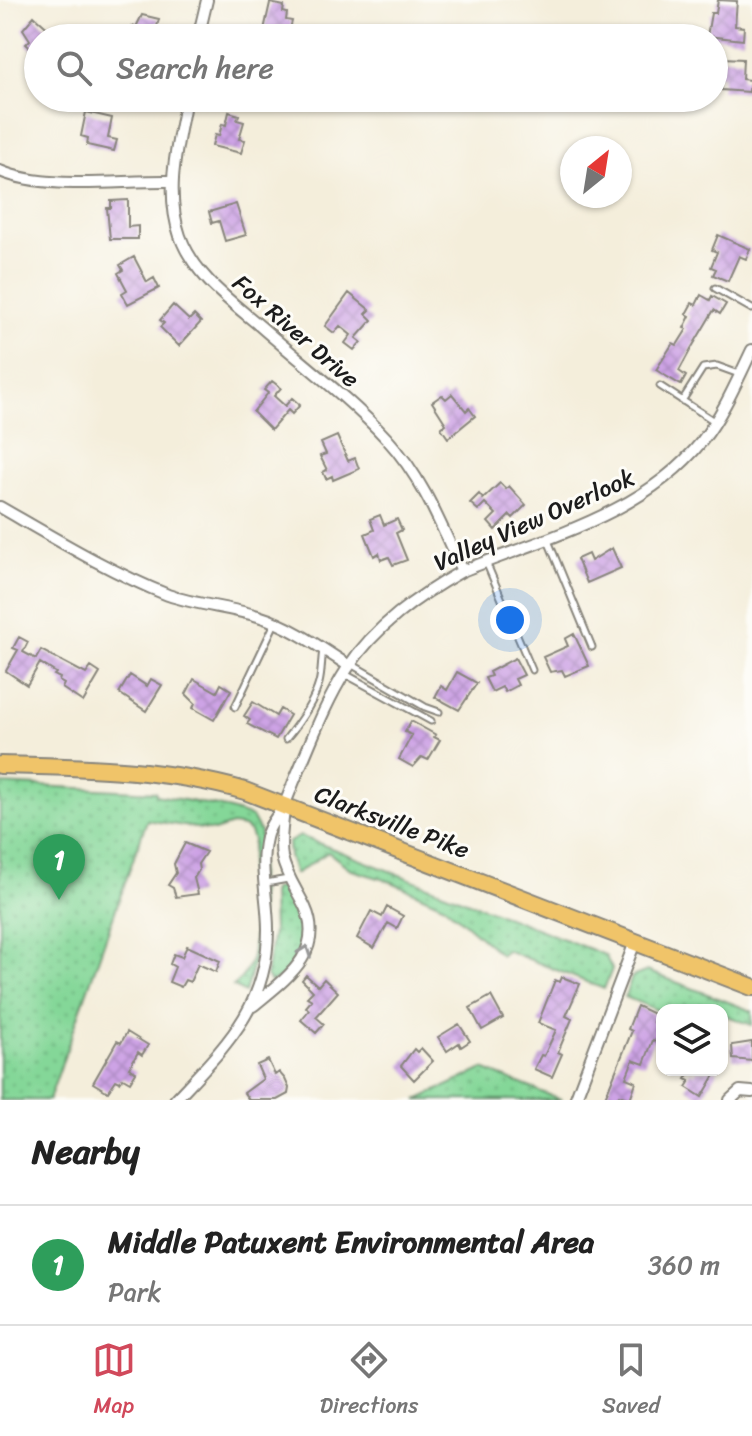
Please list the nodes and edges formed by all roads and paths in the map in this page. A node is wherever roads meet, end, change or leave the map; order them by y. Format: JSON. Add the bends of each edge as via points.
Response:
{"nodes":[{"id":1,"x":207,"y":0,"type":"edge"},
{"id":2,"x":201,"y":24,"type":"edge"},
{"id":3,"x":183,"y":112,"type":"edge"},
{"id":4,"x":0,"y":171,"type":"edge"},
{"id":5,"x":171,"y":181,"type":"junction"},
{"id":6,"x":715,"y":288,"type":"dead end"},
{"id":7,"x":752,"y":309,"type":"edge"},
{"id":8,"x":752,"y":350,"type":"edge"},
{"id":9,"x":740,"y":374,"type":"junction"},
{"id":10,"x":660,"y":386,"type":"dead end"},
{"id":11,"x":682,"y":401,"type":"junction"},
{"id":12,"x":715,"y":421,"type":"junction"},
{"id":13,"x":0,"y":507,"type":"edge"},
{"id":14,"x":546,"y":538,"type":"junction"},
{"id":15,"x":486,"y":562,"type":"junction"},
{"id":16,"x":462,"y":571,"type":"junction"},
{"id":17,"x":276,"y":622,"type":"junction"},
{"id":18,"x":592,"y":647,"type":"dead end"},
{"id":19,"x":323,"y":649,"type":"junction"},
{"id":20,"x":348,"y":668,"type":"junction"},
{"id":21,"x":532,"y":670,"type":"dead end"},
{"id":22,"x":235,"y":707,"type":"dead end"},
{"id":23,"x":439,"y":712,"type":"dead end"},
{"id":24,"x":431,"y":721,"type":"dead end"},
{"id":25,"x":286,"y":739,"type":"dead end"},
{"id":26,"x":0,"y":765,"type":"edge"},
{"id":27,"x":284,"y":806,"type":"junction"},
{"id":28,"x":289,"y":879,"type":"junction"},
{"id":29,"x":266,"y":883,"type":"junction"},
{"id":30,"x":635,"y":942,"type":"junction"},
{"id":31,"x":752,"y":987,"type":"edge"},
{"id":32,"x":252,"y":1006,"type":"junction"},
{"id":33,"x":752,"y":1092,"type":"edge"},
{"id":34,"x":175,"y":1100,"type":"edge"},
{"id":35,"x":575,"y":1100,"type":"edge"},
{"id":36,"x":730,"y":1100,"type":"edge"}],
"edges":[{"from":1,"to":2,"type":"street"},
{"from":3,"to":5,"type":"street","name":"Fox River Drive"},
{"from":4,"to":5,"type":"street","via":[[48,183]]},
{"from":5,"to":16,"type":"street","name":"Fox River Drive","via":[[180,236],[198,269],[402,457]]},
{"from":6,"to":7,"type":"lane"},
{"from":8,"to":9,"type":"street","name":"Valley View Overlook"},
{"from":9,"to":11,"type":"lane","via":[[717,366],[703,368]]},
{"from":9,"to":12,"type":"street","name":"Valley View Overlook"},
{"from":10,"to":11,"type":"lane"},
{"from":11,"to":12,"type":"lane"},
{"from":12,"to":14,"type":"street","name":"Valley View Overlook","via":[[685,461],[650,491]]},
{"from":13,"to":17,"type":"street","via":[[151,587]]},
{"from":14,"to":15,"type":"street","name":"Valley View Overlook"},
{"from":14,"to":18,"type":"lane"},
{"from":15,"to":16,"type":"street","name":"Valley View Overlook"},
{"from":15,"to":21,"type":"lane"},
{"from":16,"to":20,"type":"street","name":"Valley View Overlook","via":[[392,618]]},
{"from":17,"to":19,"type":"street"},
{"from":17,"to":22,"type":"lane"},
{"from":19,"to":20,"type":"street"},
{"from":19,"to":25,"type":"lane","via":[[316,690]]},
{"from":20,"to":23,"type":"lane"},
{"from":20,"to":24,"type":"lane"},
{"from":20,"to":27,"type":"street","name":"Valley View Overlook"},
{"from":26,"to":27,"type":"main road","name":"Clarksville Pike","via":[[175,775]]},
{"from":27,"to":28,"type":"street","via":[[281,853]]},
{"from":27,"to":29,"type":"street","name":"Valley View Overlook","via":[[266,839]]},
{"from":27,"to":30,"type":"main road","name":"Clarksville Pike"},
{"from":28,"to":29,"type":"lane"},
{"from":32,"to":28,"type":"street","one_way":true,"via":[[295,971],[307,953],[309,918]]},
{"from":29,"to":32,"type":"street","name":"Valley View Overlook","via":[[268,943]]},
{"from":30,"to":31,"type":"main road","name":"Clarksville Pike"},
{"from":30,"to":35,"type":"street"},
{"from":32,"to":34,"type":"street","via":[[226,1046]]},
{"from":33,"to":36,"type":"street","via":[[740,1091]]}]}
